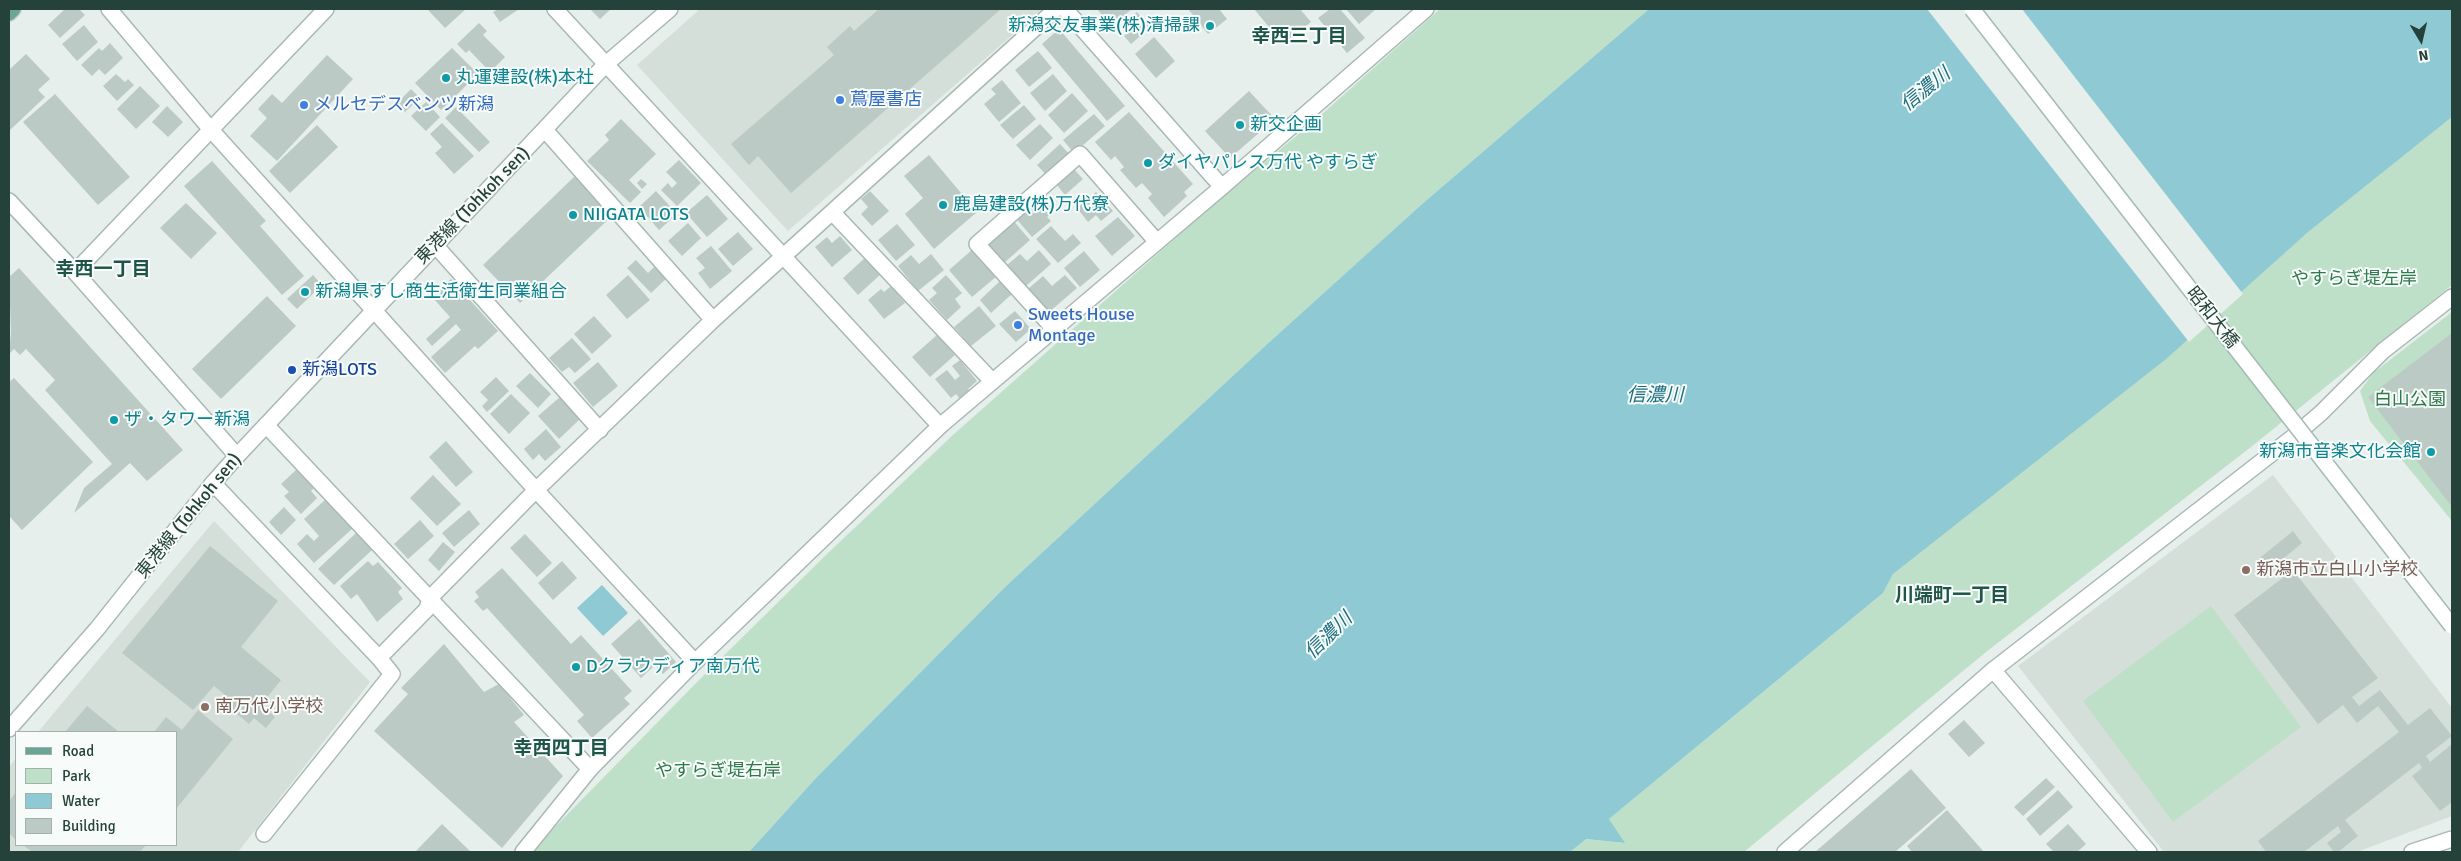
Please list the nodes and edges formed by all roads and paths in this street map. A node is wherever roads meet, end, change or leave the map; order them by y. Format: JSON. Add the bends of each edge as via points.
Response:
{"nodes":[{"id":1,"x":12,"y":9,"type":"edge"},
{"id":2,"x":109,"y":9,"type":"edge"},
{"id":3,"x":326,"y":9,"type":"edge"},
{"id":4,"x":555,"y":9,"type":"edge"},
{"id":5,"x":670,"y":9,"type":"edge"},
{"id":6,"x":1056,"y":9,"type":"edge"},
{"id":7,"x":1065,"y":9,"type":"edge"},
{"id":8,"x":1426,"y":9,"type":"edge"},
{"id":9,"x":1972,"y":9,"type":"edge"},
{"id":10,"x":9,"y":13,"type":"edge"},
{"id":11,"x":606,"y":64,"type":"junction"},
{"id":12,"x":545,"y":130,"type":"junction"},
{"id":13,"x":212,"y":131,"type":"junction"},
{"id":14,"x":1222,"y":187,"type":"junction"},
{"id":15,"x":9,"y":201,"type":"edge"},
{"id":16,"x":833,"y":213,"type":"junction"},
{"id":17,"x":1157,"y":242,"type":"junction"},
{"id":18,"x":435,"y":245,"type":"junction"},
{"id":19,"x":782,"y":257,"type":"junction"},
{"id":20,"x":75,"y":272,"type":"junction"},
{"id":21,"x":2452,"y":298,"type":"edge"},
{"id":22,"x":374,"y":311,"type":"junction"},
{"id":23,"x":714,"y":320,"type":"junction"},
{"id":24,"x":1055,"y":330,"type":"junction"},
{"id":25,"x":992,"y":381,"type":"junction"},
{"id":26,"x":266,"y":426,"type":"junction"},
{"id":27,"x":940,"y":426,"type":"junction"},
{"id":28,"x":600,"y":430,"type":"junction"},
{"id":29,"x":237,"y":456,"type":"junction"},
{"id":30,"x":213,"y":483,"type":"junction"},
{"id":31,"x":536,"y":490,"type":"junction"},
{"id":32,"x":430,"y":598,"type":"junction"},
{"id":33,"x":2452,"y":626,"type":"edge"},
{"id":34,"x":379,"y":658,"type":"junction"},
{"id":35,"x":695,"y":662,"type":"junction"},
{"id":36,"x":1993,"y":670,"type":"junction"},
{"id":37,"x":9,"y":729,"type":"edge"},
{"id":38,"x":590,"y":768,"type":"junction"},
{"id":39,"x":264,"y":834,"type":"dead end"},
{"id":40,"x":2452,"y":839,"type":"edge"},
{"id":41,"x":523,"y":852,"type":"edge"},
{"id":42,"x":1785,"y":852,"type":"edge"},
{"id":43,"x":2149,"y":852,"type":"edge"},
{"id":44,"x":2412,"y":852,"type":"edge"}],
"edges":[{"from":1,"to":10,"type":"main road"},
{"from":2,"to":13,"type":"street"},
{"from":3,"to":13,"type":"street"},
{"from":4,"to":11,"type":"street"},
{"from":5,"to":11,"type":"street","name":"東港線 (Tohkoh sen)"},
{"from":6,"to":16,"type":"street"},
{"from":7,"to":14,"type":"street"},
{"from":8,"to":14,"type":"street"},
{"from":9,"to":33,"type":"street","name":"昭和大橋","bridge":true},
{"from":11,"to":12,"type":"street","name":"東港線 (Tohkoh sen)"},
{"from":11,"to":19,"type":"street"},
{"from":12,"to":18,"type":"street","name":"東港線 (Tohkoh sen)"},
{"from":12,"to":23,"type":"street"},
{"from":13,"to":20,"type":"street"},
{"from":13,"to":22,"type":"street"},
{"from":14,"to":17,"type":"street"},
{"from":15,"to":20,"type":"street"},
{"from":16,"to":19,"type":"street"},
{"from":16,"to":25,"type":"street"},
{"from":17,"to":24,"type":"street"},
{"from":17,"to":24,"type":"street","via":[[1080,154],[977,244]]},
{"from":18,"to":22,"type":"street","name":"東港線 (Tohkoh sen)"},
{"from":18,"to":28,"type":"street"},
{"from":19,"to":23,"type":"street"},
{"from":19,"to":27,"type":"street"},
{"from":20,"to":29,"type":"street"},
{"from":21,"to":36,"type":"street","via":[[2383,351],[2293,437]]},
{"from":22,"to":26,"type":"street","name":"東港線 (Tohkoh sen)"},
{"from":22,"to":31,"type":"street"},
{"from":23,"to":28,"type":"street"},
{"from":24,"to":25,"type":"street"},
{"from":25,"to":27,"type":"street"},
{"from":26,"to":29,"type":"street","name":"東港線 (Tohkoh sen)"},
{"from":26,"to":32,"type":"street"},
{"from":27,"to":35,"type":"street"},
{"from":28,"to":31,"type":"street"},
{"from":29,"to":30,"type":"street","name":"東港線 (Tohkoh sen)"},
{"from":30,"to":34,"type":"street"},
{"from":30,"to":37,"type":"street","name":"東港線 (Tohkoh sen)","via":[[97,630]]},
{"from":31,"to":32,"type":"street"},
{"from":31,"to":35,"type":"street"},
{"from":32,"to":34,"type":"street","via":[[426,609]]},
{"from":32,"to":38,"type":"street"},
{"from":34,"to":39,"type":"street","via":[[392,674]]},
{"from":35,"to":38,"type":"street"},
{"from":36,"to":42,"type":"street"},
{"from":36,"to":43,"type":"street"},
{"from":38,"to":41,"type":"street"},
{"from":40,"to":44,"type":"street"}]}
